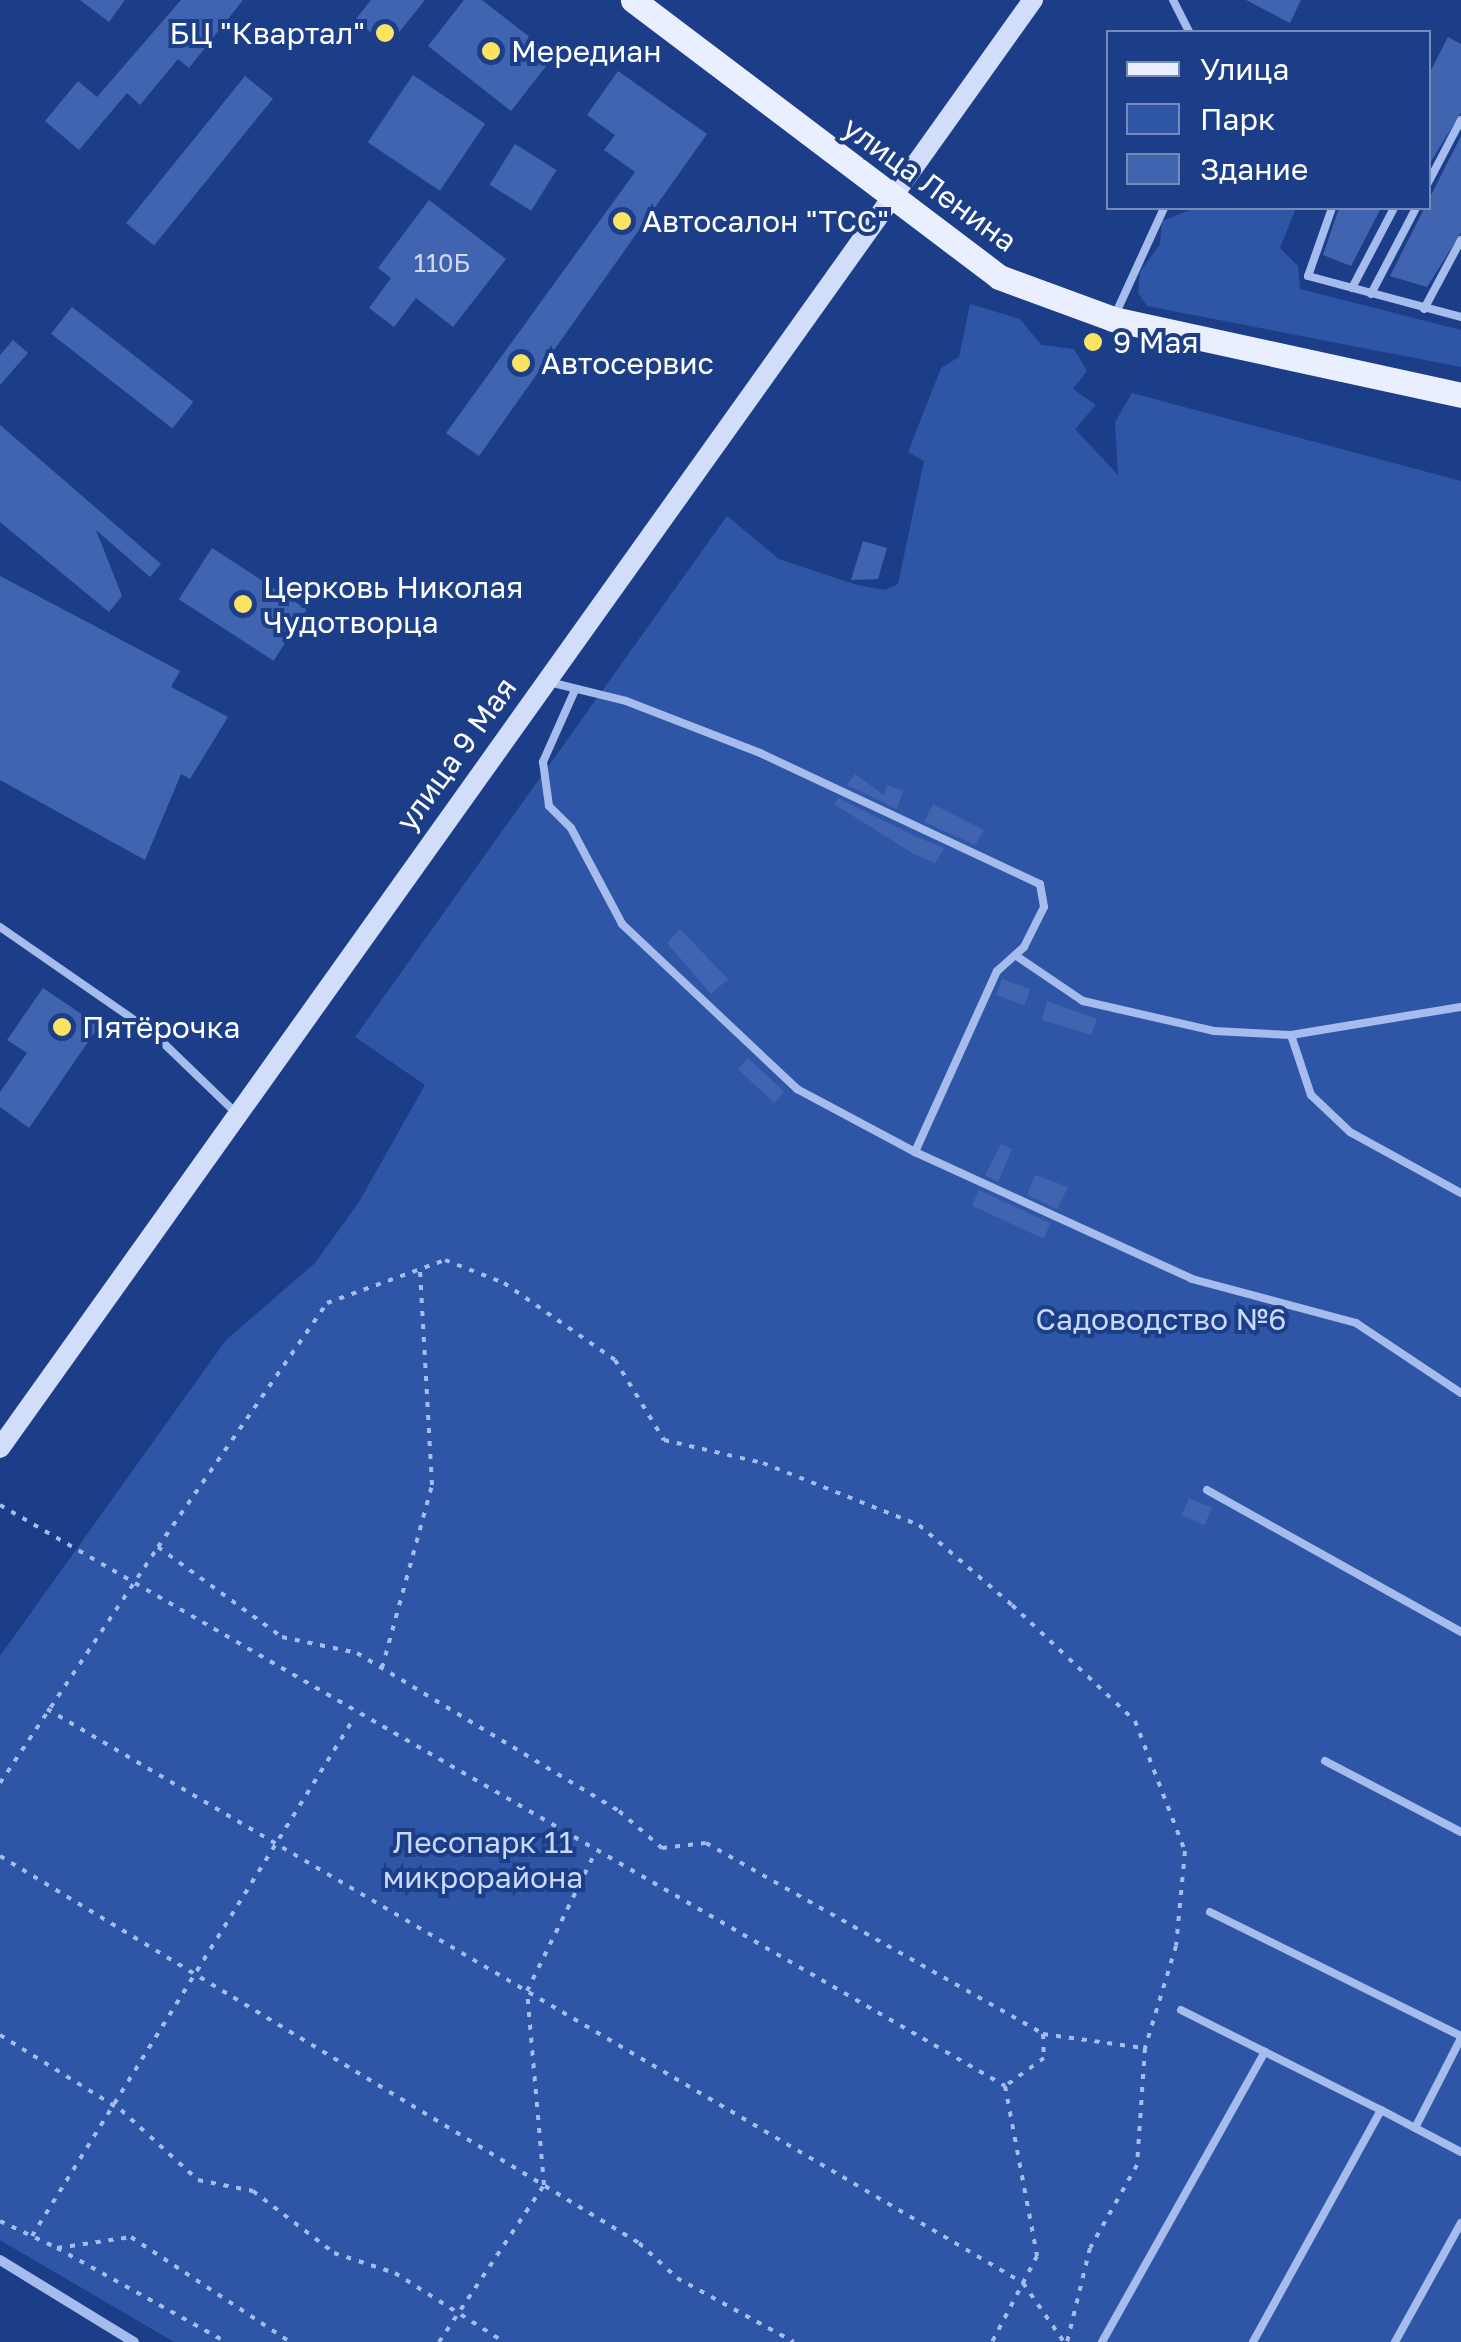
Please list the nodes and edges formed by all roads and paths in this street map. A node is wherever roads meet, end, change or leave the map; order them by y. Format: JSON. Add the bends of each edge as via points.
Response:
{"nodes":[{"id":1,"x":633,"y":0,"type":"edge"},
{"id":2,"x":1033,"y":0,"type":"edge"},
{"id":3,"x":1173,"y":0,"type":"edge"},
{"id":4,"x":1188,"y":30,"type":"edge"},
{"id":5,"x":1461,"y":120,"type":"edge"},
{"id":6,"x":1431,"y":177,"type":"edge"},
{"id":7,"x":895,"y":201,"type":"junction"},
{"id":8,"x":1163,"y":210,"type":"edge"},
{"id":9,"x":1331,"y":210,"type":"edge"},
{"id":10,"x":1393,"y":210,"type":"edge"},
{"id":11,"x":1415,"y":210,"type":"edge"},
{"id":12,"x":1461,"y":240,"type":"edge"},
{"id":13,"x":1352,"y":288,"type":"junction"},
{"id":14,"x":1371,"y":294,"type":"junction"},
{"id":15,"x":1424,"y":309,"type":"junction"},
{"id":16,"x":1461,"y":317,"type":"edge"},
{"id":17,"x":1113,"y":320,"type":"junction"},
{"id":18,"x":1461,"y":395,"type":"edge"},
{"id":19,"x":545,"y":681,"type":"junction"},
{"id":20,"x":575,"y":690,"type":"junction"},
{"id":21,"x":0,"y":928,"type":"edge"},
{"id":22,"x":1014,"y":955,"type":"junction"},
{"id":23,"x":1461,"y":1006,"type":"edge"},
{"id":24,"x":1291,"y":1035,"type":"junction"},
{"id":25,"x":235,"y":1112,"type":"junction"},
{"id":26,"x":915,"y":1152,"type":"junction"},
{"id":27,"x":1461,"y":1193,"type":"edge"},
{"id":28,"x":420,"y":1270,"type":"junction"},
{"id":29,"x":1461,"y":1392,"type":"edge"},
{"id":30,"x":0,"y":1448,"type":"edge"},
{"id":31,"x":1206,"y":1490,"type":"dead end"},
{"id":32,"x":0,"y":1505,"type":"edge"},
{"id":33,"x":158,"y":1546,"type":"junction"},
{"id":34,"x":130,"y":1584,"type":"junction"},
{"id":35,"x":1461,"y":1632,"type":"edge"},
{"id":36,"x":382,"y":1668,"type":"junction"},
{"id":37,"x":47,"y":1709,"type":"junction"},
{"id":38,"x":355,"y":1716,"type":"junction"},
{"id":39,"x":1325,"y":1761,"type":"dead end"},
{"id":40,"x":0,"y":1783,"type":"edge"},
{"id":41,"x":1461,"y":1832,"type":"edge"},
{"id":42,"x":274,"y":1842,"type":"junction"},
{"id":43,"x":595,"y":1853,"type":"junction"},
{"id":44,"x":0,"y":1856,"type":"edge"},
{"id":45,"x":1210,"y":1912,"type":"dead end"},
{"id":46,"x":190,"y":1971,"type":"junction"},
{"id":47,"x":527,"y":1992,"type":"junction"},
{"id":48,"x":1181,"y":2010,"type":"dead end"},
{"id":49,"x":1043,"y":2034,"type":"junction"},
{"id":50,"x":0,"y":2035,"type":"edge"},
{"id":51,"x":1461,"y":2037,"type":"edge"},
{"id":52,"x":1144,"y":2048,"type":"junction"},
{"id":53,"x":1265,"y":2052,"type":"junction"},
{"id":54,"x":1005,"y":2086,"type":"junction"},
{"id":55,"x":110,"y":2102,"type":"junction"},
{"id":56,"x":1381,"y":2110,"type":"junction"},
{"id":57,"x":1415,"y":2128,"type":"junction"},
{"id":58,"x":1461,"y":2152,"type":"edge"},
{"id":59,"x":544,"y":2186,"type":"junction"},
{"id":60,"x":0,"y":2220,"type":"edge"},
{"id":61,"x":1461,"y":2224,"type":"edge"},
{"id":62,"x":32,"y":2236,"type":"junction"},
{"id":63,"x":57,"y":2248,"type":"junction"},
{"id":64,"x":0,"y":2260,"type":"edge"},
{"id":65,"x":1023,"y":2283,"type":"junction"},
{"id":66,"x":458,"y":2312,"type":"junction"},
{"id":67,"x":134,"y":2342,"type":"edge"},
{"id":68,"x":226,"y":2342,"type":"edge"},
{"id":69,"x":290,"y":2342,"type":"edge"},
{"id":70,"x":439,"y":2342,"type":"edge"},
{"id":71,"x":504,"y":2342,"type":"edge"},
{"id":72,"x":794,"y":2342,"type":"edge"},
{"id":73,"x":992,"y":2342,"type":"edge"},
{"id":74,"x":1066,"y":2342,"type":"edge"},
{"id":75,"x":1102,"y":2342,"type":"edge"},
{"id":76,"x":1253,"y":2342,"type":"edge"},
{"id":77,"x":1395,"y":2342,"type":"edge"}],
"edges":[{"from":1,"to":7,"type":"main road","name":"улица Ленина"},
{"from":2,"to":7,"type":"main road","name":"улица 9 Мая"},
{"from":3,"to":4,"type":"lane"},
{"from":5,"to":6,"type":"lane"},
{"from":7,"to":17,"type":"main road","name":"улица Ленина","via":[[999,277]]},
{"from":7,"to":19,"type":"main road","name":"улица 9 Мая"},
{"from":8,"to":17,"type":"lane"},
{"from":9,"to":13,"type":"lane","via":[[1308,276]]},
{"from":10,"to":13,"type":"lane"},
{"from":11,"to":14,"type":"lane"},
{"from":12,"to":15,"type":"lane"},
{"from":13,"to":14,"type":"lane"},
{"from":14,"to":15,"type":"lane"},
{"from":15,"to":16,"type":"lane"},
{"from":17,"to":18,"type":"main road","name":"улица Ленина"},
{"from":19,"to":20,"type":"lane"},
{"from":19,"to":25,"type":"main road","name":"улица 9 Мая"},
{"from":20,"to":22,"type":"lane","via":[[626,700],[760,753],[1040,884],[1044,908]]},
{"from":20,"to":26,"type":"lane","via":[[543,762],[549,806],[572,828],[622,924],[797,1089]]},
{"from":21,"to":25,"type":"lane","via":[[153,1033]]},
{"from":22,"to":24,"type":"lane","via":[[1083,1001],[1214,1031]]},
{"from":22,"to":26,"type":"lane","via":[[997,971]]},
{"from":23,"to":24,"type":"lane"},
{"from":24,"to":27,"type":"lane","via":[[1311,1095],[1350,1132]]},
{"from":25,"to":30,"type":"main road","name":"улица 9 Мая"},
{"from":26,"to":29,"type":"lane","via":[[1192,1279],[1356,1323]]},
{"from":28,"to":33,"type":"path","via":[[327,1303]]},
{"from":28,"to":36,"type":"path","via":[[432,1484]]},
{"from":28,"to":52,"type":"path","via":[[445,1260],[504,1283],[584,1338],[615,1360],[664,1440],[763,1463],[919,1525],[1135,1721],[1185,1851],[1176,1946]]},
{"from":31,"to":35,"type":"lane"},
{"from":32,"to":34,"type":"path"},
{"from":33,"to":34,"type":"path"},
{"from":33,"to":36,"type":"path","via":[[282,1637],[321,1642]]},
{"from":34,"to":37,"type":"path"},
{"from":34,"to":38,"type":"path"},
{"from":36,"to":49,"type":"path","via":[[619,1811],[662,1848],[706,1843]]},
{"from":37,"to":40,"type":"path"},
{"from":37,"to":42,"type":"path"},
{"from":38,"to":42,"type":"path"},
{"from":38,"to":43,"type":"path"},
{"from":39,"to":41,"type":"lane"},
{"from":42,"to":46,"type":"path"},
{"from":42,"to":47,"type":"path"},
{"from":43,"to":47,"type":"path"},
{"from":43,"to":54,"type":"path"},
{"from":44,"to":46,"type":"path"},
{"from":45,"to":51,"type":"lane"},
{"from":46,"to":55,"type":"path"},
{"from":46,"to":59,"type":"path"},
{"from":47,"to":59,"type":"path"},
{"from":47,"to":65,"type":"path"},
{"from":48,"to":53,"type":"lane"},
{"from":49,"to":52,"type":"path"},
{"from":49,"to":54,"type":"path","via":[[1044,2058]]},
{"from":50,"to":55,"type":"path"},
{"from":51,"to":57,"type":"lane"},
{"from":52,"to":74,"type":"path","via":[[1137,2165],[1090,2248]]},
{"from":53,"to":56,"type":"lane"},
{"from":53,"to":75,"type":"lane"},
{"from":54,"to":65,"type":"path","via":[[1037,2256]]},
{"from":55,"to":62,"type":"path"},
{"from":55,"to":66,"type":"path","via":[[198,2180],[253,2192],[334,2253],[394,2272]]},
{"from":56,"to":57,"type":"lane"},
{"from":56,"to":76,"type":"lane"},
{"from":57,"to":58,"type":"lane"},
{"from":59,"to":66,"type":"path"},
{"from":59,"to":72,"type":"path","via":[[639,2243],[677,2278]]},
{"from":60,"to":62,"type":"path"},
{"from":61,"to":77,"type":"lane"},
{"from":62,"to":63,"type":"path"},
{"from":63,"to":68,"type":"path"},
{"from":63,"to":69,"type":"path","via":[[130,2237]]},
{"from":64,"to":67,"type":"street"},
{"from":65,"to":73,"type":"path"},
{"from":65,"to":74,"type":"path"},
{"from":66,"to":70,"type":"path"},
{"from":66,"to":71,"type":"path"}]}
